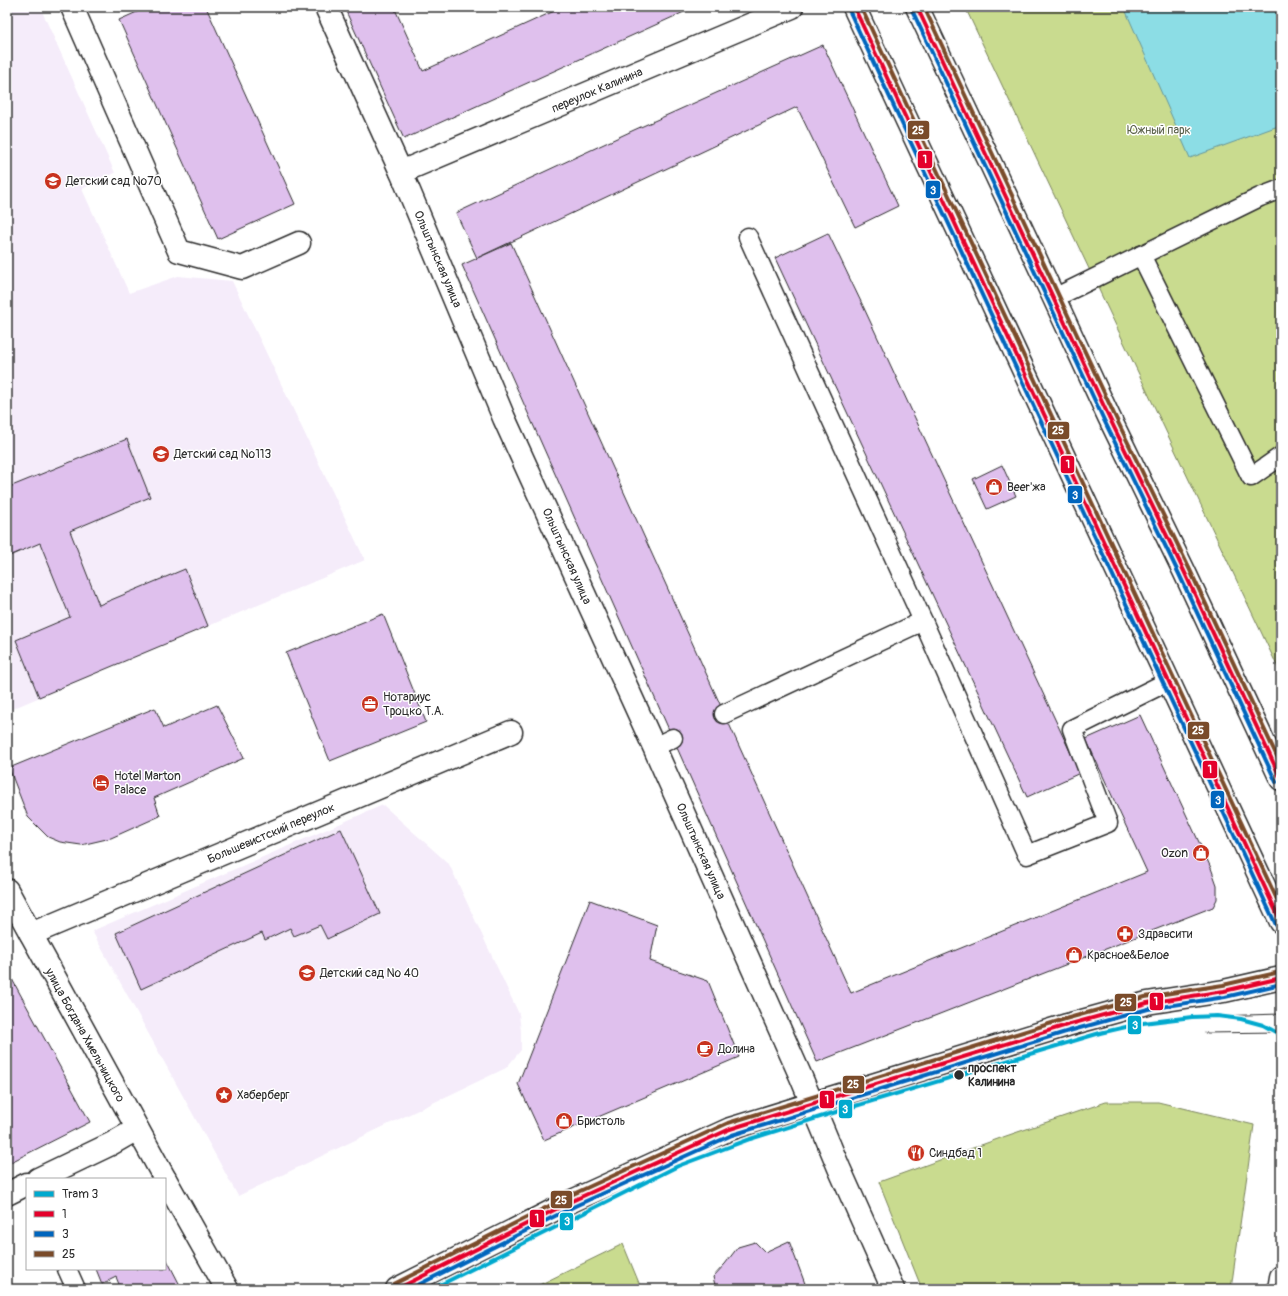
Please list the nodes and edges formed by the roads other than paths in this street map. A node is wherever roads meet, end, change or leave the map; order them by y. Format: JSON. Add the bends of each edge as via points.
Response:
{"nodes":[{"id":1,"x":72,"y":7,"type":"edge"},
{"id":2,"x":326,"y":7,"type":"edge"},
{"id":3,"x":792,"y":7,"type":"edge"},
{"id":4,"x":854,"y":7,"type":"edge"},
{"id":5,"x":917,"y":7,"type":"edge"},
{"id":6,"x":401,"y":172,"type":"junction"},
{"id":7,"x":1281,"y":189,"type":"edge"},
{"id":8,"x":748,"y":237,"type":"dead end"},
{"id":9,"x":299,"y":243,"type":"dead end"},
{"id":10,"x":1141,"y":255,"type":"junction"},
{"id":11,"x":1054,"y":298,"type":"junction"},
{"id":12,"x":1281,"y":456,"type":"edge"},
{"id":13,"x":923,"y":621,"type":"junction"},
{"id":14,"x":1169,"y":681,"type":"junction"},
{"id":15,"x":724,"y":714,"type":"dead end"},
{"id":16,"x":511,"y":732,"type":"dead end"},
{"id":17,"x":1281,"y":779,"type":"edge"},
{"id":18,"x":7,"y":890,"type":"edge"},
{"id":19,"x":1281,"y":922,"type":"edge"},
{"id":20,"x":31,"y":934,"type":"junction"},
{"id":21,"x":1281,"y":978,"type":"edge"},
{"id":22,"x":812,"y":1103,"type":"junction"},
{"id":23,"x":136,"y":1129,"type":"junction"},
{"id":24,"x":40,"y":1178,"type":"edge"},
{"id":25,"x":164,"y":1178,"type":"edge"},
{"id":26,"x":166,"y":1181,"type":"edge"},
{"id":27,"x":26,"y":1184,"type":"edge"},
{"id":28,"x":7,"y":1194,"type":"edge"},
{"id":29,"x":67,"y":1270,"type":"edge"},
{"id":30,"x":1281,"y":1278,"type":"edge"},
{"id":31,"x":76,"y":1289,"type":"edge"},
{"id":32,"x":227,"y":1289,"type":"edge"},
{"id":33,"x":397,"y":1289,"type":"edge"},
{"id":34,"x":893,"y":1289,"type":"edge"},
{"id":35,"x":1279,"y":1289,"type":"edge"}],
"edges":[{"from":1,"to":9,"type":"street","via":[[179,251],[242,268]]},
{"from":2,"to":6,"type":"street","name":"Ольштынская улица"},
{"from":3,"to":6,"type":"street","name":"переулок Калинина"},
{"from":4,"to":14,"type":"street"},
{"from":5,"to":11,"type":"street"},
{"from":6,"to":22,"type":"street","name":"Ольштынская улица","via":[[504,418],[663,742]]},
{"from":7,"to":10,"type":"lane"},
{"from":8,"to":13,"type":"lane"},
{"from":10,"to":11,"type":"lane"},
{"from":10,"to":12,"type":"lane","via":[[1251,477]]},
{"from":11,"to":17,"type":"street"},
{"from":13,"to":14,"type":"lane","via":[[1027,855],[1108,822],[1072,729]]},
{"from":13,"to":15,"type":"lane"},
{"from":14,"to":19,"type":"street"},
{"from":16,"to":20,"type":"street","name":"Большевистский переулок"},
{"from":18,"to":20,"type":"street","name":"улица Богдана Хмельницкого"},
{"from":20,"to":23,"type":"street","name":"улица Богдана Хмельницкого"},
{"from":21,"to":22,"type":"street","via":[[1224,991],[1147,1003]]},
{"from":22,"to":33,"type":"street","via":[[730,1129],[572,1201]]},
{"from":22,"to":34,"type":"street","name":"Ольштынская улица"},
{"from":23,"to":24,"type":"street"},
{"from":23,"to":25,"type":"street","name":"улица Богдана Хмельницкого"},
{"from":26,"to":32,"type":"street","name":"улица Богдана Хмельницкого"},
{"from":27,"to":28,"type":"street"},
{"from":29,"to":31,"type":"lane"},
{"from":30,"to":35,"type":"street"}]}
